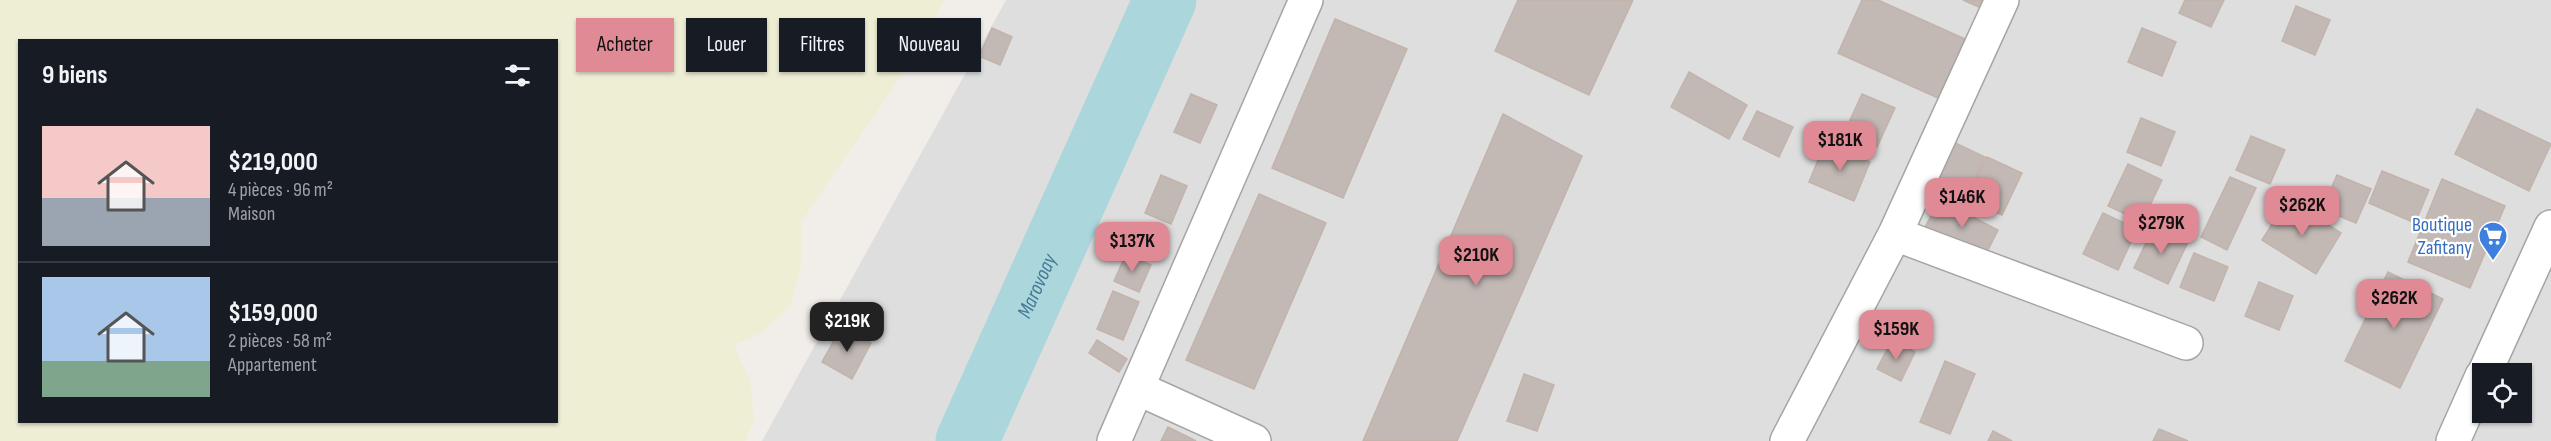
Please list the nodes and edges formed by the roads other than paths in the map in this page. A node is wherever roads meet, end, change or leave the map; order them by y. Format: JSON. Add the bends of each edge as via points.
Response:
{"nodes":[{"id":1,"x":1306,"y":0,"type":"edge"},
{"id":2,"x":2002,"y":0,"type":"edge"},
{"id":3,"x":2551,"y":227,"type":"edge"},
{"id":4,"x":1895,"y":234,"type":"junction"},
{"id":5,"x":2186,"y":343,"type":"dead end"},
{"id":6,"x":2489,"y":363,"type":"edge"},
{"id":7,"x":1137,"y":388,"type":"junction"},
{"id":8,"x":2472,"y":398,"type":"edge"},
{"id":9,"x":1114,"y":441,"type":"edge"},
{"id":10,"x":1254,"y":441,"type":"edge"},
{"id":11,"x":1786,"y":441,"type":"edge"},
{"id":12,"x":2452,"y":441,"type":"edge"}],
"edges":[{"from":1,"to":7,"type":"street"},
{"from":2,"to":4,"type":"street"},
{"from":3,"to":6,"type":"street"},
{"from":4,"to":5,"type":"street"},
{"from":4,"to":11,"type":"street"},
{"from":7,"to":9,"type":"street"},
{"from":7,"to":10,"type":"street"},
{"from":8,"to":12,"type":"street"}]}
